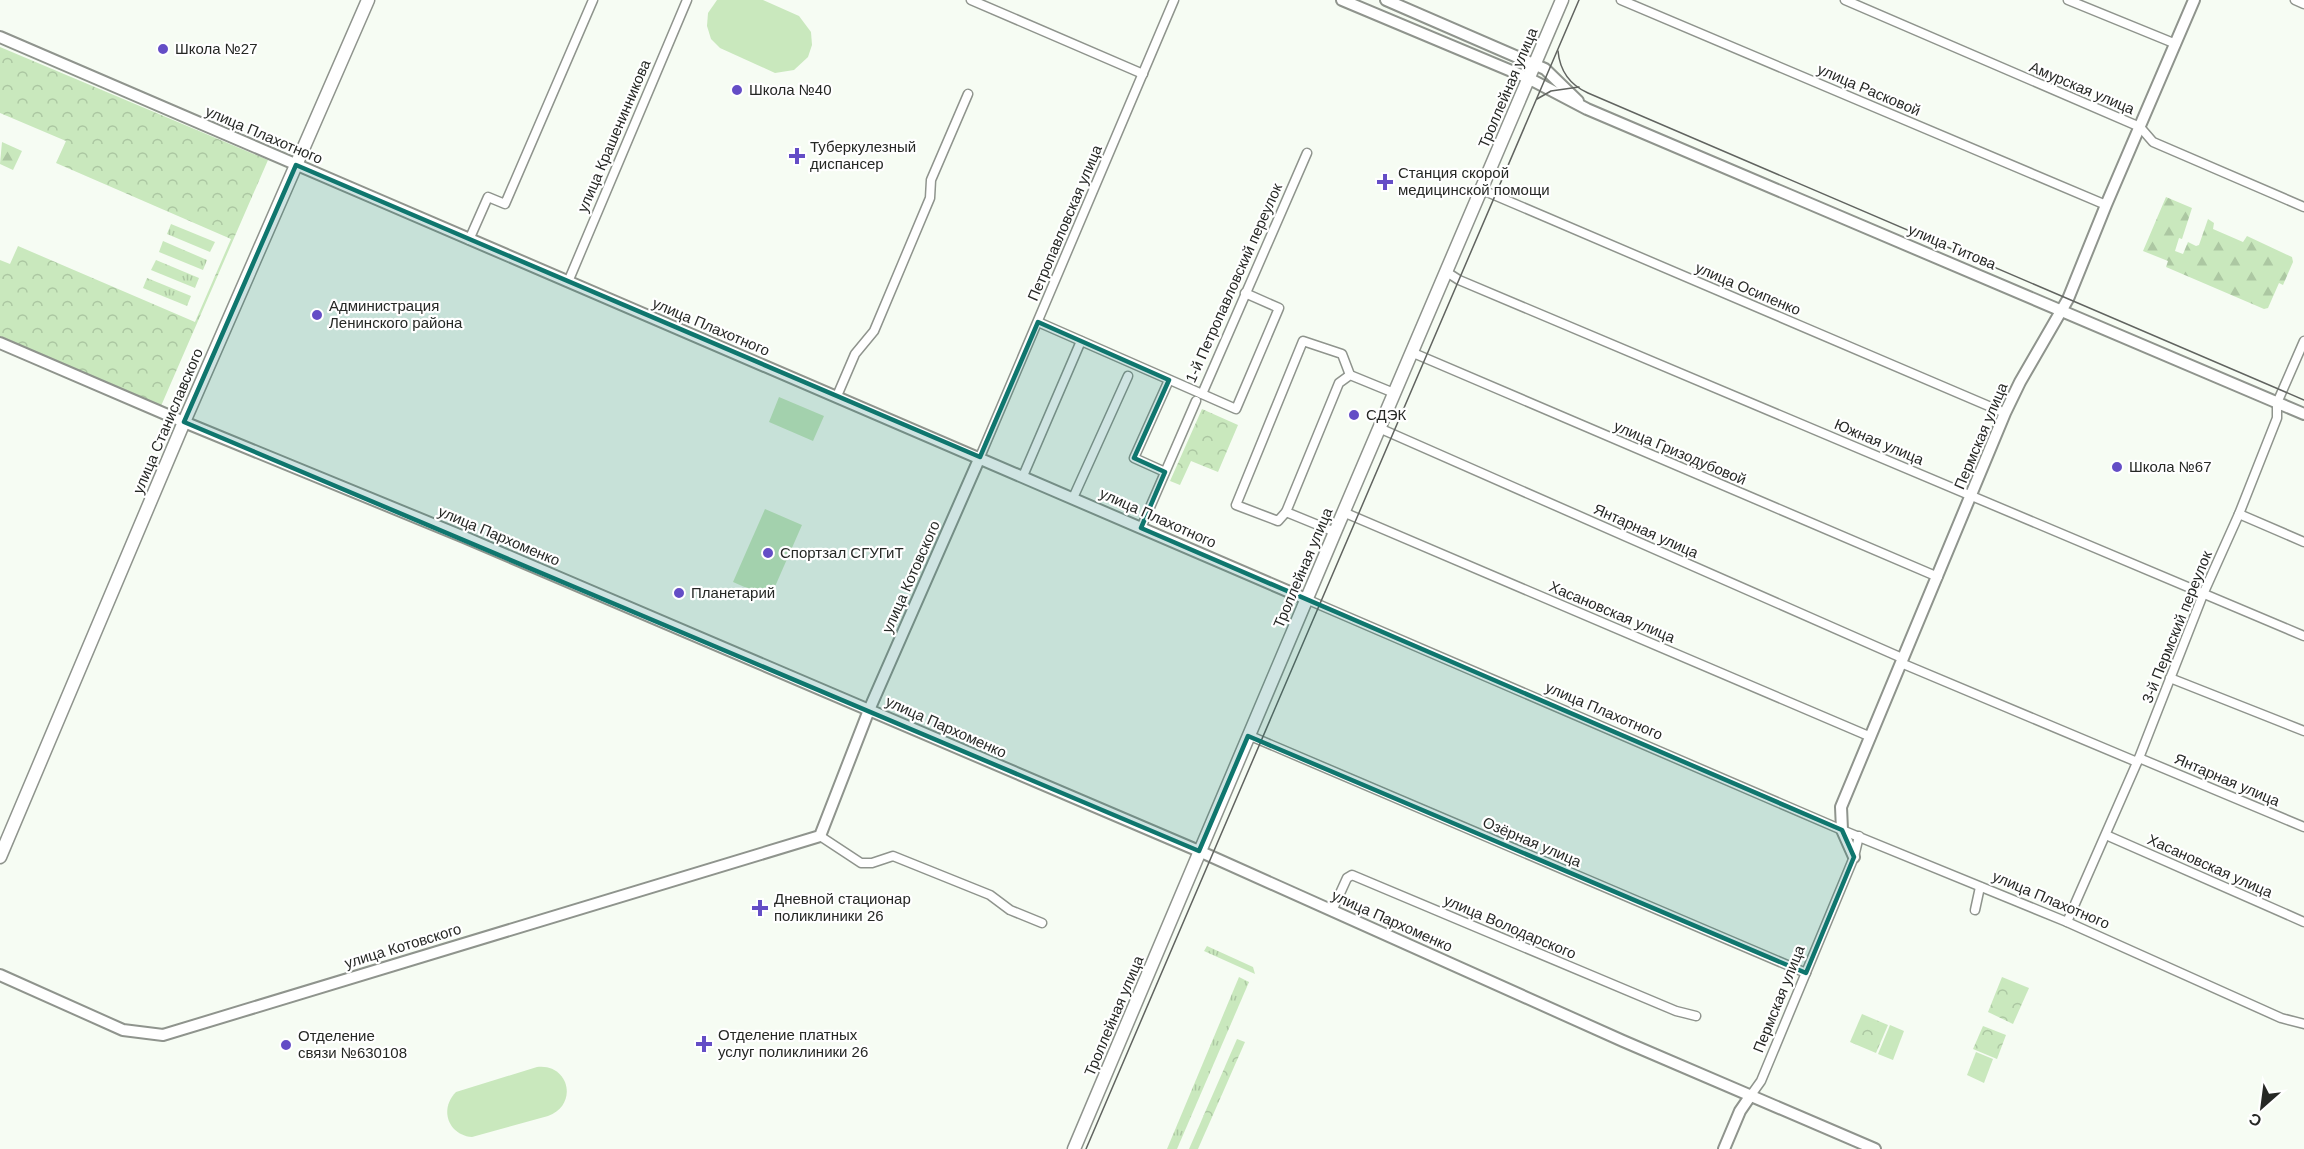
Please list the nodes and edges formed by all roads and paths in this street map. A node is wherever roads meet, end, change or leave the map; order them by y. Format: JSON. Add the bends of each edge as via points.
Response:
{"nodes":[{"id":1,"x":368,"y":0,"type":"edge"},
{"id":2,"x":593,"y":0,"type":"edge"},
{"id":3,"x":687,"y":0,"type":"edge"},
{"id":4,"x":971,"y":0,"type":"edge"},
{"id":5,"x":1174,"y":0,"type":"edge"},
{"id":6,"x":1342,"y":0,"type":"edge"},
{"id":7,"x":1386,"y":0,"type":"edge"},
{"id":8,"x":1562,"y":0,"type":"edge"},
{"id":9,"x":1621,"y":0,"type":"edge"},
{"id":10,"x":1845,"y":0,"type":"edge"},
{"id":11,"x":2068,"y":0,"type":"edge"},
{"id":12,"x":2194,"y":0,"type":"edge"},
{"id":13,"x":2295,"y":0,"type":"edge"},
{"id":14,"x":2304,"y":4,"type":"edge"},
{"id":15,"x":0,"y":37,"type":"edge"},
{"id":16,"x":2176,"y":44,"type":"junction"},
{"id":17,"x":1534,"y":64,"type":"junction"},
{"id":18,"x":1143,"y":74,"type":"junction"},
{"id":19,"x":1528,"y":78,"type":"junction"},
{"id":20,"x":968,"y":94,"type":"dead end"},
{"id":21,"x":1587,"y":109,"type":"junction"},
{"id":22,"x":2140,"y":127,"type":"junction"},
{"id":23,"x":1307,"y":153,"type":"dead end"},
{"id":24,"x":296,"y":165,"type":"junction"},
{"id":25,"x":1480,"y":189,"type":"junction"},
{"id":26,"x":2106,"y":205,"type":"junction"},
{"id":27,"x":2304,"y":207,"type":"edge"},
{"id":28,"x":469,"y":240,"type":"junction"},
{"id":29,"x":1445,"y":271,"type":"junction"},
{"id":30,"x":568,"y":282,"type":"junction"},
{"id":31,"x":1245,"y":293,"type":"junction"},
{"id":32,"x":2061,"y":310,"type":"junction"},
{"id":33,"x":1038,"y":322,"type":"junction"},
{"id":34,"x":1081,"y":341,"type":"junction"},
{"id":35,"x":2304,"y":341,"type":"edge"},
{"id":36,"x":0,"y":343,"type":"edge"},
{"id":37,"x":1411,"y":352,"type":"junction"},
{"id":38,"x":1350,"y":375,"type":"junction"},
{"id":39,"x":1128,"y":376,"type":"dead end"},
{"id":40,"x":1169,"y":380,"type":"junction"},
{"id":41,"x":1394,"y":393,"type":"junction"},
{"id":42,"x":837,"y":396,"type":"junction"},
{"id":43,"x":1199,"y":398,"type":"junction"},
{"id":44,"x":2277,"y":403,"type":"junction"},
{"id":45,"x":2005,"y":413,"type":"junction"},
{"id":46,"x":2304,"y":414,"type":"edge"},
{"id":47,"x":184,"y":422,"type":"junction"},
{"id":48,"x":1379,"y":428,"type":"junction"},
{"id":49,"x":980,"y":457,"type":"junction"},
{"id":50,"x":1165,"y":472,"type":"junction"},
{"id":51,"x":1023,"y":476,"type":"junction"},
{"id":52,"x":1972,"y":496,"type":"junction"},
{"id":53,"x":1073,"y":498,"type":"junction"},
{"id":54,"x":1286,"y":512,"type":"junction"},
{"id":55,"x":1343,"y":512,"type":"junction"},
{"id":56,"x":2239,"y":514,"type":"junction"},
{"id":57,"x":1141,"y":528,"type":"junction"},
{"id":58,"x":1335,"y":532,"type":"junction"},
{"id":59,"x":2304,"y":542,"type":"edge"},
{"id":60,"x":1938,"y":577,"type":"junction"},
{"id":61,"x":2204,"y":592,"type":"junction"},
{"id":62,"x":1306,"y":599,"type":"junction"},
{"id":63,"x":2304,"y":636,"type":"edge"},
{"id":64,"x":1902,"y":661,"type":"junction"},
{"id":65,"x":2170,"y":678,"type":"junction"},
{"id":66,"x":869,"y":710,"type":"junction"},
{"id":67,"x":2304,"y":731,"type":"edge"},
{"id":68,"x":1248,"y":735,"type":"junction"},
{"id":69,"x":1871,"y":737,"type":"junction"},
{"id":70,"x":2138,"y":760,"type":"junction"},
{"id":71,"x":2304,"y":827,"type":"edge"},
{"id":72,"x":1842,"y":830,"type":"junction"},
{"id":73,"x":820,"y":836,"type":"junction"},
{"id":74,"x":1859,"y":836,"type":"junction"},
{"id":75,"x":2106,"y":836,"type":"junction"},
{"id":76,"x":1199,"y":851,"type":"junction"},
{"id":77,"x":0,"y":856,"type":"edge"},
{"id":78,"x":1854,"y":857,"type":"junction"},
{"id":79,"x":1980,"y":886,"type":"junction"},
{"id":80,"x":1332,"y":910,"type":"junction"},
{"id":81,"x":1976,"y":910,"type":"dead end"},
{"id":82,"x":2067,"y":922,"type":"junction"},
{"id":83,"x":2304,"y":922,"type":"edge"},
{"id":84,"x":1042,"y":923,"type":"dead end"},
{"id":85,"x":1806,"y":973,"type":"junction"},
{"id":86,"x":0,"y":975,"type":"edge"},
{"id":87,"x":1696,"y":1016,"type":"dead end"},
{"id":88,"x":2304,"y":1024,"type":"edge"},
{"id":89,"x":1751,"y":1095,"type":"junction"},
{"id":90,"x":1074,"y":1149,"type":"edge"},
{"id":91,"x":1724,"y":1149,"type":"edge"},
{"id":92,"x":1875,"y":1149,"type":"edge"}],
"edges":[{"from":1,"to":24,"type":"main road","name":"улица Станиславского"},
{"from":2,"to":28,"type":"street","via":[[505,204],[488,197]]},
{"from":3,"to":30,"type":"street","name":"улица Крашенинникова"},
{"from":4,"to":18,"type":"street"},
{"from":5,"to":18,"type":"street","name":"Петропавловская улица"},
{"from":6,"to":19,"type":"street","name":"улица Титова"},
{"from":7,"to":17,"type":"street","name":"улица Титова"},
{"from":8,"to":17,"type":"main road","name":"Троллейная улица"},
{"from":9,"to":26,"type":"street","name":"улица Расковой"},
{"from":10,"to":22,"type":"street","name":"Амурская улица"},
{"from":11,"to":16,"type":"street"},
{"from":12,"to":16,"type":"street","name":"Пермская улица"},
{"from":13,"to":14,"type":"street"},
{"from":15,"to":24,"type":"street","name":"улица Плахотного"},
{"from":16,"to":22,"type":"street","name":"Пермская улица"},
{"from":17,"to":19,"type":"main road","name":"Троллейная улица"},
{"from":17,"to":21,"type":"street","name":"улица Титова"},
{"from":18,"to":33,"type":"street","name":"Петропавловская улица"},
{"from":19,"to":21,"type":"street","name":"улица Титова"},
{"from":19,"to":25,"type":"main road","name":"Троллейная улица"},
{"from":20,"to":42,"type":"street","via":[[931,180],[930,198],[874,331],[855,354]]},
{"from":21,"to":32,"type":"street","name":"улица Титова"},
{"from":22,"to":26,"type":"street","name":"Пермская улица"},
{"from":22,"to":27,"type":"street","name":"Амурская улица","via":[[2153,142]]},
{"from":23,"to":31,"type":"street","name":"1-й Петропавловский переулок"},
{"from":24,"to":28,"type":"street","name":"улица Плахотного"},
{"from":24,"to":47,"type":"main road","name":"улица Станиславского"},
{"from":25,"to":29,"type":"main road","name":"Троллейная улица"},
{"from":25,"to":45,"type":"street","name":"улица Осипенко"},
{"from":26,"to":32,"type":"street","name":"Пермская улица"},
{"from":28,"to":30,"type":"street","name":"улица Плахотного"},
{"from":29,"to":37,"type":"main road","name":"Троллейная улица"},
{"from":29,"to":52,"type":"street","name":"Южная улица"},
{"from":30,"to":42,"type":"street","name":"улица Плахотного"},
{"from":31,"to":43,"type":"street","name":"1-й Петропавловский переулок"},
{"from":31,"to":43,"type":"street","via":[[1279,308],[1236,409]]},
{"from":32,"to":44,"type":"street","name":"улица Титова"},
{"from":32,"to":45,"type":"street","name":"Пермская улица"},
{"from":33,"to":34,"type":"street","name":"1-й Петропавловский переулок"},
{"from":33,"to":49,"type":"street","name":"Петропавловская улица"},
{"from":34,"to":40,"type":"street","name":"1-й Петропавловский переулок"},
{"from":34,"to":51,"type":"street"},
{"from":35,"to":44,"type":"street","name":"3-й Пермский переулок"},
{"from":36,"to":47,"type":"street","name":"улица Пархоменко"},
{"from":37,"to":41,"type":"main road","name":"Троллейная улица"},
{"from":37,"to":60,"type":"street","name":"улица Гризодубовой"},
{"from":38,"to":41,"type":"street"},
{"from":38,"to":54,"type":"street","via":[[1338,383]]},
{"from":38,"to":54,"type":"street","via":[[1342,354],[1303,341],[1236,505],[1278,521]]},
{"from":39,"to":53,"type":"street"},
{"from":40,"to":43,"type":"street","name":"1-й Петропавловский переулок"},
{"from":40,"to":50,"type":"street","via":[[1134,458]]},
{"from":41,"to":48,"type":"main road","name":"Троллейная улица"},
{"from":42,"to":49,"type":"street","name":"улица Плахотного"},
{"from":43,"to":50,"type":"street","name":"1-й Петропавловский переулок"},
{"from":44,"to":46,"type":"street","name":"улица Титова"},
{"from":44,"to":56,"type":"street","name":"3-й Пермский переулок","via":[[2277,418]]},
{"from":45,"to":52,"type":"street","name":"Пермская улица"},
{"from":47,"to":66,"type":"street","name":"улица Пархоменко"},
{"from":47,"to":77,"type":"main road","name":"улица Станиславского"},
{"from":48,"to":55,"type":"main road","name":"Троллейная улица"},
{"from":48,"to":64,"type":"street","name":"Янтарная улица"},
{"from":49,"to":51,"type":"street","name":"улица Плахотного"},
{"from":49,"to":66,"type":"street","name":"улица Котовского"},
{"from":50,"to":57,"type":"street","name":"1-й Петропавловский переулок"},
{"from":51,"to":53,"type":"street","name":"улица Плахотного"},
{"from":52,"to":60,"type":"street","name":"Пермская улица"},
{"from":52,"to":61,"type":"street","name":"Южная улица"},
{"from":53,"to":57,"type":"street","name":"улица Плахотного"},
{"from":54,"to":58,"type":"street"},
{"from":55,"to":58,"type":"main road","name":"Троллейная улица"},
{"from":55,"to":69,"type":"street","name":"Хасановская улица"},
{"from":56,"to":59,"type":"street"},
{"from":56,"to":61,"type":"street","name":"3-й Пермский переулок"},
{"from":57,"to":62,"type":"street","name":"улица Плахотного"},
{"from":58,"to":62,"type":"main road","name":"Троллейная улица"},
{"from":60,"to":64,"type":"street","name":"Пермская улица"},
{"from":61,"to":63,"type":"street","name":"Южная улица"},
{"from":61,"to":65,"type":"street","name":"3-й Пермский переулок"},
{"from":62,"to":68,"type":"main road","name":"Троллейная улица"},
{"from":62,"to":72,"type":"street","name":"улица Плахотного"},
{"from":64,"to":69,"type":"street","name":"Пермская улица"},
{"from":64,"to":70,"type":"street","name":"Янтарная улица"},
{"from":65,"to":67,"type":"street"},
{"from":65,"to":70,"type":"street","name":"3-й Пермский переулок"},
{"from":66,"to":73,"type":"street","name":"улица Котовского"},
{"from":66,"to":76,"type":"street","name":"улица Пархоменко"},
{"from":68,"to":76,"type":"main road","name":"Троллейная улица"},
{"from":68,"to":85,"type":"street","name":"Озёрная улица"},
{"from":69,"to":72,"type":"street","name":"Пермская улица","via":[[1841,807]]},
{"from":70,"to":71,"type":"street","name":"Янтарная улица"},
{"from":70,"to":75,"type":"street","name":"3-й Пермский переулок"},
{"from":72,"to":74,"type":"street","name":"улица Плахотного"},
{"from":72,"to":78,"type":"street","name":"Пермская улица"},
{"from":73,"to":84,"type":"street","via":[[861,863],[893,856],[990,895],[1010,910]]},
{"from":73,"to":86,"type":"street","name":"улица Котовского","via":[[163,1035],[123,1030]]},
{"from":74,"to":78,"type":"street","name":"Пермская улица"},
{"from":74,"to":79,"type":"street","name":"улица Плахотного"},
{"from":75,"to":82,"type":"street","name":"3-й Пермский переулок"},
{"from":75,"to":83,"type":"street","name":"Хасановская улица"},
{"from":76,"to":80,"type":"street","name":"улица Пархоменко"},
{"from":76,"to":90,"type":"main road","name":"Троллейная улица"},
{"from":78,"to":85,"type":"street","name":"Пермская улица"},
{"from":79,"to":81,"type":"street"},
{"from":79,"to":82,"type":"street","name":"улица Плахотного"},
{"from":80,"to":87,"type":"street","name":"улица Володарского","via":[[1352,875]]},
{"from":80,"to":89,"type":"street","name":"улица Пархоменко"},
{"from":82,"to":88,"type":"street","name":"улица Плахотного","via":[[2281,1018]]},
{"from":85,"to":89,"type":"street","name":"Пермская улица","via":[[1761,1081]]},
{"from":89,"to":91,"type":"street","name":"Пермская улица"},
{"from":89,"to":92,"type":"street","name":"улица Пархоменко"}]}
